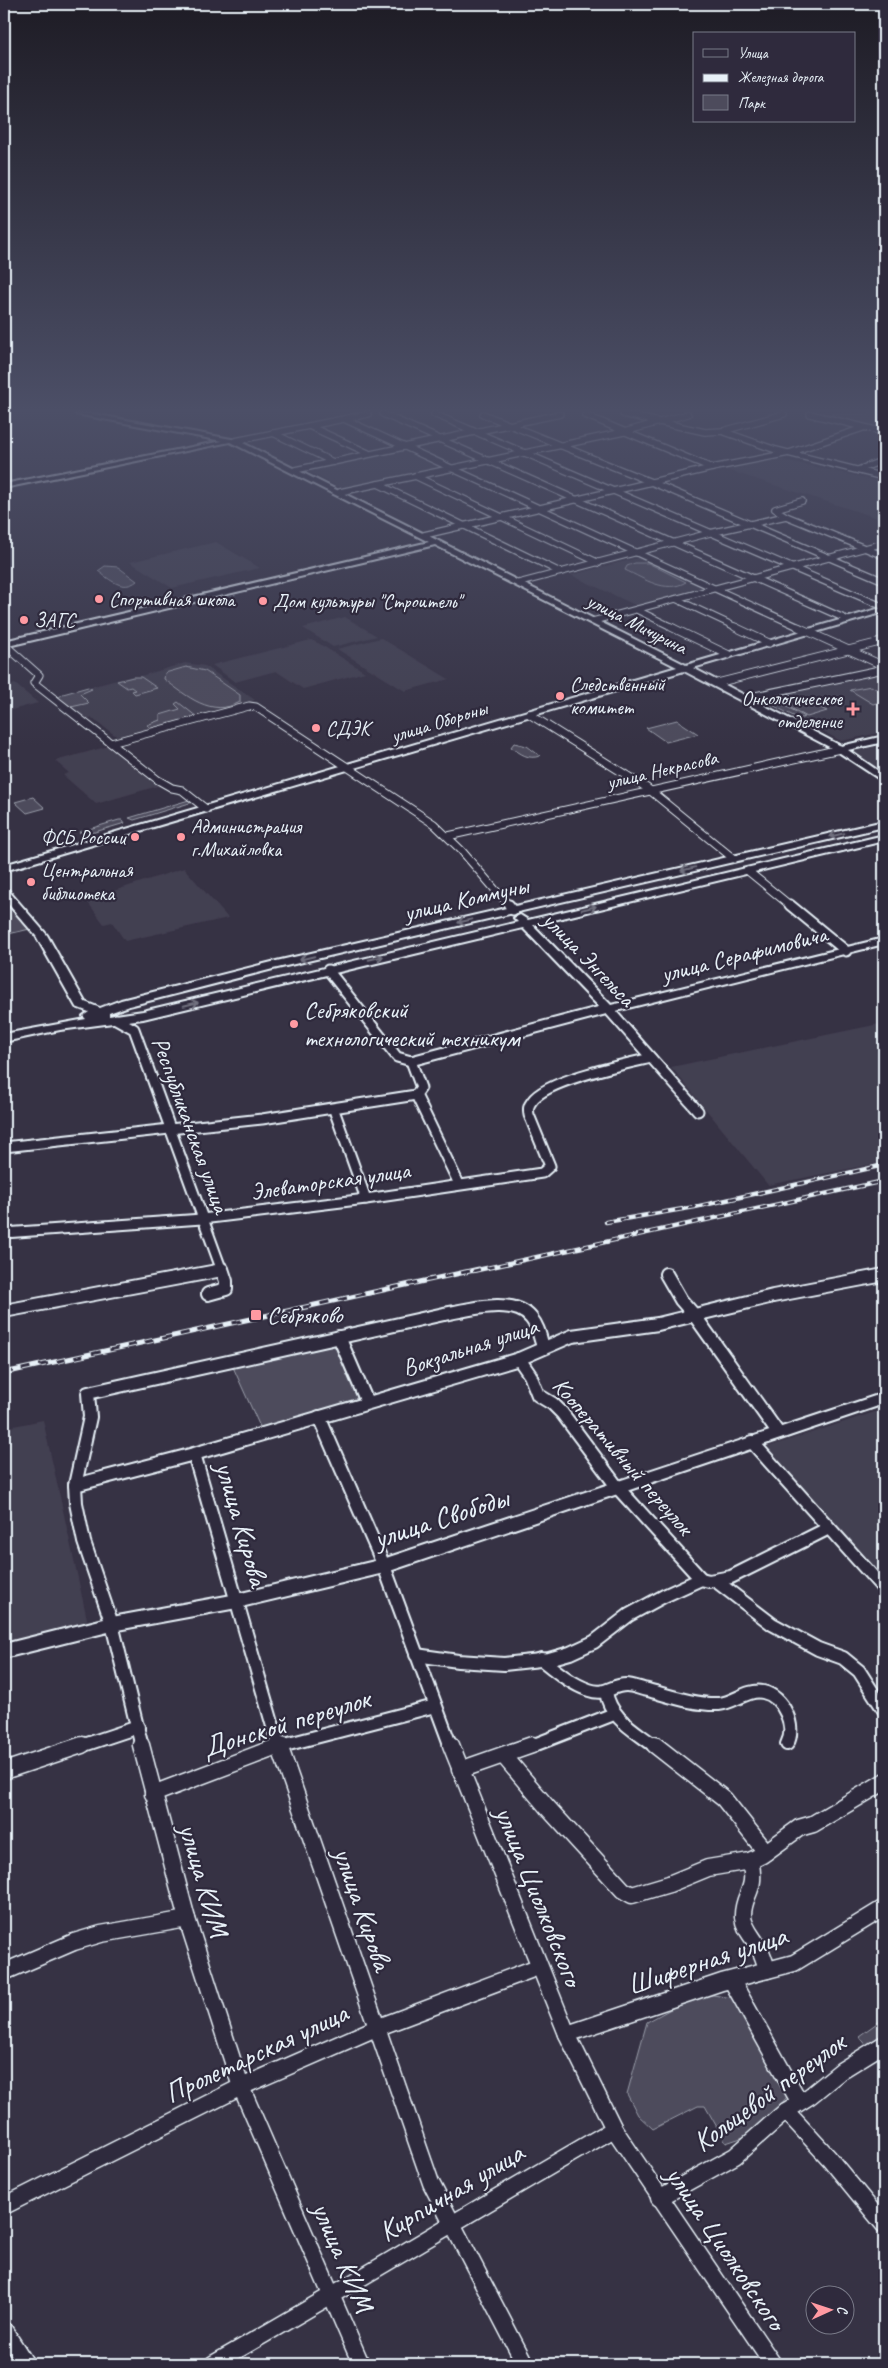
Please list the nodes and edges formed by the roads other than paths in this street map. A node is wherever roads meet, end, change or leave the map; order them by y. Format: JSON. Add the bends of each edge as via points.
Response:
{"nodes":[{"id":1,"x":404,"y":525,"type":"edge"},
{"id":2,"x":461,"y":525,"type":"edge"},
{"id":3,"x":470,"y":525,"type":"edge"},
{"id":4,"x":519,"y":525,"type":"edge"},
{"id":5,"x":575,"y":525,"type":"edge"},
{"id":6,"x":633,"y":525,"type":"edge"},
{"id":7,"x":692,"y":525,"type":"edge"},
{"id":8,"x":742,"y":525,"type":"edge"},
{"id":9,"x":752,"y":525,"type":"edge"},
{"id":10,"x":807,"y":525,"type":"edge"},
{"id":11,"x":464,"y":526,"type":"junction"},
{"id":12,"x":710,"y":532,"type":"junction"},
{"id":13,"x":424,"y":535,"type":"junction"},
{"id":14,"x":436,"y":542,"type":"junction"},
{"id":15,"x":673,"y":542,"type":"junction"},
{"id":16,"x":884,"y":543,"type":"edge"},
{"id":17,"x":865,"y":548,"type":"junction"},
{"id":18,"x":634,"y":552,"type":"junction"},
{"id":19,"x":884,"y":556,"type":"edge"},
{"id":20,"x":829,"y":557,"type":"junction"},
{"id":21,"x":600,"y":563,"type":"junction"},
{"id":22,"x":791,"y":567,"type":"junction"},
{"id":23,"x":560,"y":572,"type":"junction"},
{"id":24,"x":753,"y":577,"type":"junction"},
{"id":25,"x":884,"y":580,"type":"edge"},
{"id":26,"x":519,"y":583,"type":"junction"},
{"id":27,"x":714,"y":588,"type":"junction"},
{"id":28,"x":676,"y":599,"type":"junction"},
{"id":29,"x":884,"y":608,"type":"edge"},
{"id":30,"x":637,"y":610,"type":"junction"},
{"id":31,"x":848,"y":620,"type":"junction"},
{"id":32,"x":593,"y":621,"type":"junction"},
{"id":33,"x":808,"y":632,"type":"junction"},
{"id":34,"x":884,"y":641,"type":"edge"},
{"id":35,"x":769,"y":643,"type":"junction"},
{"id":36,"x":4,"y":644,"type":"edge"},
{"id":37,"x":851,"y":651,"type":"junction"},
{"id":38,"x":729,"y":655,"type":"junction"},
{"id":39,"x":685,"y":668,"type":"junction"},
{"id":40,"x":884,"y":668,"type":"edge"},
{"id":41,"x":717,"y":683,"type":"junction"},
{"id":42,"x":745,"y":698,"type":"junction"},
{"id":43,"x":529,"y":714,"type":"junction"},
{"id":44,"x":884,"y":740,"type":"edge"},
{"id":45,"x":111,"y":743,"type":"junction"},
{"id":46,"x":840,"y":749,"type":"junction"},
{"id":47,"x":348,"y":768,"type":"junction"},
{"id":48,"x":884,"y":779,"type":"edge"},
{"id":49,"x":652,"y":791,"type":"junction"},
{"id":50,"x":206,"y":809,"type":"junction"},
{"id":51,"x":884,"y":824,"type":"edge"},
{"id":52,"x":448,"y":836,"type":"junction"},
{"id":53,"x":884,"y":838,"type":"edge"},
{"id":54,"x":734,"y":859,"type":"junction"},
{"id":55,"x":4,"y":868,"type":"edge"},
{"id":56,"x":748,"y":871,"type":"junction"},
{"id":57,"x":4,"y":892,"type":"edge"},
{"id":58,"x":513,"y":910,"type":"junction"},
{"id":59,"x":525,"y":923,"type":"junction"},
{"id":60,"x":884,"y":941,"type":"edge"},
{"id":61,"x":846,"y":951,"type":"junction"},
{"id":62,"x":328,"y":970,"type":"junction"},
{"id":63,"x":133,"y":1001,"type":"junction"},
{"id":64,"x":80,"y":1004,"type":"junction"},
{"id":65,"x":608,"y":1010,"type":"junction"},
{"id":66,"x":100,"y":1012,"type":"junction"},
{"id":67,"x":143,"y":1015,"type":"junction"},
{"id":68,"x":120,"y":1019,"type":"junction"},
{"id":69,"x":60,"y":1026,"type":"junction"},
{"id":70,"x":134,"y":1029,"type":"junction"},
{"id":71,"x":4,"y":1038,"type":"edge"},
{"id":72,"x":651,"y":1058,"type":"junction"},
{"id":73,"x":411,"y":1061,"type":"junction"},
{"id":74,"x":416,"y":1095,"type":"junction"},
{"id":75,"x":334,"y":1110,"type":"junction"},
{"id":76,"x":698,"y":1111,"type":"dead end"},
{"id":77,"x":170,"y":1131,"type":"junction"},
{"id":78,"x":4,"y":1147,"type":"edge"},
{"id":79,"x":459,"y":1184,"type":"junction"},
{"id":80,"x":366,"y":1199,"type":"junction"},
{"id":81,"x":202,"y":1219,"type":"junction"},
{"id":82,"x":4,"y":1233,"type":"edge"},
{"id":83,"x":222,"y":1270,"type":"junction"},
{"id":84,"x":666,"y":1274,"type":"dead end"},
{"id":85,"x":884,"y":1274,"type":"edge"},
{"id":86,"x":208,"y":1294,"type":"dead end"},
{"id":87,"x":4,"y":1311,"type":"edge"},
{"id":88,"x":695,"y":1316,"type":"junction"},
{"id":89,"x":339,"y":1337,"type":"junction"},
{"id":90,"x":543,"y":1346,"type":"junction"},
{"id":91,"x":519,"y":1359,"type":"junction"},
{"id":92,"x":884,"y":1398,"type":"edge"},
{"id":93,"x":367,"y":1402,"type":"junction"},
{"id":94,"x":319,"y":1417,"type":"junction"},
{"id":95,"x":778,"y":1434,"type":"junction"},
{"id":96,"x":752,"y":1442,"type":"junction"},
{"id":97,"x":194,"y":1454,"type":"junction"},
{"id":98,"x":75,"y":1485,"type":"junction"},
{"id":99,"x":618,"y":1488,"type":"junction"},
{"id":100,"x":829,"y":1528,"type":"junction"},
{"id":101,"x":384,"y":1566,"type":"junction"},
{"id":102,"x":701,"y":1579,"type":"junction"},
{"id":103,"x":716,"y":1581,"type":"junction"},
{"id":104,"x":884,"y":1589,"type":"edge"},
{"id":105,"x":237,"y":1601,"type":"junction"},
{"id":106,"x":112,"y":1624,"type":"junction"},
{"id":107,"x":4,"y":1651,"type":"edge"},
{"id":108,"x":416,"y":1655,"type":"junction"},
{"id":109,"x":541,"y":1659,"type":"junction"},
{"id":110,"x":606,"y":1692,"type":"junction"},
{"id":111,"x":435,"y":1706,"type":"junction"},
{"id":112,"x":884,"y":1710,"type":"edge"},
{"id":113,"x":614,"y":1714,"type":"junction"},
{"id":114,"x":138,"y":1727,"type":"junction"},
{"id":115,"x":787,"y":1744,"type":"dead end"},
{"id":116,"x":279,"y":1746,"type":"junction"},
{"id":117,"x":504,"y":1756,"type":"junction"},
{"id":118,"x":460,"y":1770,"type":"junction"},
{"id":119,"x":4,"y":1771,"type":"edge"},
{"id":120,"x":884,"y":1782,"type":"edge"},
{"id":121,"x":153,"y":1794,"type":"junction"},
{"id":122,"x":766,"y":1852,"type":"junction"},
{"id":123,"x":750,"y":1861,"type":"junction"},
{"id":124,"x":884,"y":1908,"type":"edge"},
{"id":125,"x":187,"y":1919,"type":"junction"},
{"id":126,"x":538,"y":1967,"type":"junction"},
{"id":127,"x":767,"y":1970,"type":"junction"},
{"id":128,"x":4,"y":1972,"type":"edge"},
{"id":129,"x":732,"y":1981,"type":"junction"},
{"id":130,"x":376,"y":2028,"type":"junction"},
{"id":131,"x":567,"y":2034,"type":"junction"},
{"id":132,"x":884,"y":2044,"type":"edge"},
{"id":133,"x":241,"y":2087,"type":"junction"},
{"id":134,"x":793,"y":2106,"type":"junction"},
{"id":135,"x":614,"y":2129,"type":"junction"},
{"id":136,"x":659,"y":2198,"type":"junction"},
{"id":137,"x":4,"y":2206,"type":"edge"},
{"id":138,"x":452,"y":2222,"type":"junction"},
{"id":139,"x":884,"y":2225,"type":"edge"},
{"id":140,"x":332,"y":2296,"type":"junction"},
{"id":141,"x":4,"y":2330,"type":"edge"},
{"id":142,"x":26,"y":2364,"type":"edge"},
{"id":143,"x":213,"y":2364,"type":"edge"},
{"id":144,"x":361,"y":2364,"type":"edge"},
{"id":145,"x":525,"y":2364,"type":"edge"},
{"id":146,"x":773,"y":2364,"type":"edge"}],
"edges":[{"from":1,"to":13,"type":"street","name":"улица Мичурина"},
{"from":2,"to":11,"type":"street"},
{"from":3,"to":11,"type":"street"},
{"from":4,"to":21,"type":"street"},
{"from":5,"to":18,"type":"street"},
{"from":6,"to":15,"type":"street"},
{"from":7,"to":12,"type":"street"},
{"from":8,"to":12,"type":"street"},
{"from":9,"to":20,"type":"street"},
{"from":10,"to":17,"type":"street"},
{"from":11,"to":13,"type":"street"},
{"from":11,"to":23,"type":"street"},
{"from":12,"to":15,"type":"street"},
{"from":12,"to":22,"type":"street"},
{"from":13,"to":14,"type":"street","name":"улица Мичурина"},
{"from":14,"to":26,"type":"street","name":"улица Мичурина"},
{"from":14,"to":36,"type":"street"},
{"from":15,"to":18,"type":"street"},
{"from":15,"to":24,"type":"street"},
{"from":16,"to":17,"type":"street"},
{"from":17,"to":19,"type":"street"},
{"from":17,"to":20,"type":"street"},
{"from":18,"to":21,"type":"street"},
{"from":18,"to":27,"type":"street"},
{"from":20,"to":22,"type":"street"},
{"from":20,"to":25,"type":"street"},
{"from":21,"to":23,"type":"street"},
{"from":22,"to":24,"type":"street"},
{"from":22,"to":29,"type":"street"},
{"from":23,"to":26,"type":"street"},
{"from":24,"to":27,"type":"street"},
{"from":24,"to":31,"type":"street"},
{"from":26,"to":32,"type":"street","name":"улица Мичурина"},
{"from":27,"to":28,"type":"street"},
{"from":27,"to":33,"type":"street"},
{"from":28,"to":30,"type":"street"},
{"from":28,"to":35,"type":"street"},
{"from":29,"to":31,"type":"street","name":"улица Обороны"},
{"from":30,"to":32,"type":"street"},
{"from":30,"to":38,"type":"street"},
{"from":31,"to":33,"type":"street","name":"улица Обороны"},
{"from":32,"to":39,"type":"street","name":"улица Мичурина"},
{"from":33,"to":35,"type":"street","name":"улица Обороны"},
{"from":33,"to":37,"type":"street"},
{"from":34,"to":37,"type":"street"},
{"from":35,"to":38,"type":"street","name":"улица Обороны"},
{"from":36,"to":45,"type":"street","via":[[39,675],[34,683]]},
{"from":37,"to":40,"type":"street"},
{"from":37,"to":41,"type":"street"},
{"from":38,"to":39,"type":"street","name":"улица Обороны"},
{"from":39,"to":41,"type":"street","name":"улица Мичурина"},
{"from":39,"to":43,"type":"street","name":"улица Обороны"},
{"from":40,"to":42,"type":"street"},
{"from":41,"to":42,"type":"street","name":"улица Мичурина"},
{"from":42,"to":46,"type":"street","name":"улица Мичурина"},
{"from":43,"to":47,"type":"street","name":"улица Обороны"},
{"from":43,"to":49,"type":"street"},
{"from":44,"to":46,"type":"street","name":"улица Некрасова"},
{"from":45,"to":47,"type":"street","name":"улица Энгельса","via":[[249,706],[262,710]]},
{"from":45,"to":50,"type":"street","via":[[164,784],[182,790]]},
{"from":46,"to":48,"type":"street","name":"улица Мичурина"},
{"from":46,"to":49,"type":"street","name":"улица Некрасова"},
{"from":47,"to":50,"type":"street","name":"улица Обороны"},
{"from":47,"to":52,"type":"street","name":"улица Энгельса"},
{"from":49,"to":52,"type":"street","name":"улица Некрасова"},
{"from":49,"to":54,"type":"street"},
{"from":50,"to":55,"type":"street","name":"улица Обороны"},
{"from":51,"to":54,"type":"street","name":"улица Коммуны","one_way":true},
{"from":52,"to":58,"type":"street","name":"улица Энгельса"},
{"from":53,"to":56,"type":"street","name":"улица Коммуны"},
{"from":54,"to":56,"type":"street"},
{"from":54,"to":58,"type":"street","name":"улица Коммуны","one_way":true},
{"from":59,"to":56,"type":"street","name":"улица Коммуны","one_way":true},
{"from":56,"to":61,"type":"street"},
{"from":57,"to":64,"type":"street","via":[[42,935]]},
{"from":58,"to":59,"type":"street","name":"улица Энгельса"},
{"from":58,"to":63,"type":"street","name":"улица Коммуны","one_way":true},
{"from":62,"to":59,"type":"street","name":"улица Коммуны","one_way":true},
{"from":59,"to":65,"type":"street","name":"улица Энгельса"},
{"from":60,"to":61,"type":"street","name":"улица Серафимовича"},
{"from":61,"to":65,"type":"street","name":"улица Серафимовича"},
{"from":67,"to":62,"type":"street","name":"улица Коммуны","one_way":true},
{"from":62,"to":73,"type":"street","via":[[397,1057]]},
{"from":63,"to":66,"type":"street","name":"улица Коммуны"},
{"from":63,"to":67,"type":"street","via":[[130,1010]]},
{"from":63,"to":68,"type":"street","via":[[123,1010]]},
{"from":64,"to":66,"type":"street"},
{"from":64,"to":69,"type":"street","via":[[78,1012]]},
{"from":65,"to":72,"type":"street","name":"улица Энгельса"},
{"from":65,"to":73,"type":"street","name":"улица Серафимовича"},
{"from":66,"to":68,"type":"street"},
{"from":66,"to":69,"type":"street","name":"улица Коммуны"},
{"from":67,"to":68,"type":"street","name":"улица Коммуны"},
{"from":67,"to":70,"type":"street","via":[[135,1022]]},
{"from":68,"to":69,"type":"street","name":"улица Коммуны"},
{"from":68,"to":70,"type":"street"},
{"from":69,"to":71,"type":"street","name":"улица Коммуны"},
{"from":70,"to":77,"type":"street","name":"Республиканская улица"},
{"from":72,"to":76,"type":"street","name":"улица Энгельса"},
{"from":72,"to":79,"type":"street","name":"Элеваторская улица","via":[[561,1082],[539,1092],[529,1102],[528,1112],[549,1162],[547,1170]]},
{"from":73,"to":74,"type":"street","via":[[422,1088]]},
{"from":74,"to":75,"type":"street"},
{"from":74,"to":79,"type":"street"},
{"from":75,"to":77,"type":"street"},
{"from":75,"to":80,"type":"street"},
{"from":77,"to":78,"type":"street"},
{"from":77,"to":81,"type":"street","name":"Республиканская улица"},
{"from":79,"to":80,"type":"street","name":"Элеваторская улица"},
{"from":80,"to":81,"type":"street","name":"Элеваторская улица"},
{"from":81,"to":82,"type":"street","name":"Элеваторская улица"},
{"from":81,"to":83,"type":"street","name":"Республиканская улица"},
{"from":83,"to":86,"type":"street","name":"Республиканская улица","via":[[226,1289]]},
{"from":83,"to":87,"type":"street"},
{"from":84,"to":88,"type":"street"},
{"from":85,"to":88,"type":"street","name":"Вокзальная улица","via":[[773,1296]]},
{"from":88,"to":90,"type":"street","name":"Вокзальная улица","via":[[586,1333]]},
{"from":88,"to":95,"type":"street"},
{"from":89,"to":90,"type":"street","via":[[444,1314],[502,1306],[527,1313]]},
{"from":89,"to":93,"type":"street"},
{"from":89,"to":98,"type":"street","name":"улица КИМ","via":[[88,1393],[89,1424]]},
{"from":90,"to":91,"type":"street","name":"Вокзальная улица"},
{"from":91,"to":93,"type":"street","name":"Вокзальная улица"},
{"from":91,"to":99,"type":"street","name":"Кооперативный переулок","via":[[538,1395],[562,1414]]},
{"from":92,"to":95,"type":"street","name":"улица Свободы"},
{"from":93,"to":94,"type":"street","name":"Вокзальная улица"},
{"from":94,"to":97,"type":"street","name":"Вокзальная улица"},
{"from":94,"to":101,"type":"street","name":"улица Циолковского"},
{"from":95,"to":96,"type":"street","name":"улица Свободы"},
{"from":96,"to":99,"type":"street","name":"улица Свободы"},
{"from":96,"to":100,"type":"street"},
{"from":97,"to":98,"type":"street","name":"Вокзальная улица"},
{"from":97,"to":105,"type":"street","name":"улица Кирова"},
{"from":98,"to":106,"type":"street","name":"улица КИМ","via":[[84,1542]]},
{"from":99,"to":101,"type":"street","name":"улица Свободы"},
{"from":99,"to":102,"type":"street","name":"Кооперативный переулок"},
{"from":100,"to":103,"type":"street","via":[[732,1577]]},
{"from":100,"to":104,"type":"street"},
{"from":101,"to":105,"type":"street","name":"улица Свободы"},
{"from":101,"to":108,"type":"street","name":"улица Циолковского"},
{"from":102,"to":103,"type":"street"},
{"from":102,"to":109,"type":"street","via":[[650,1603],[592,1644],[573,1653]]},
{"from":103,"to":112,"type":"street","via":[[772,1624],[818,1649],[843,1658],[859,1671]]},
{"from":105,"to":106,"type":"street","name":"улица Свободы"},
{"from":105,"to":116,"type":"street","name":"улица Кирова"},
{"from":106,"to":107,"type":"street","name":"улица Свободы"},
{"from":106,"to":114,"type":"street","name":"улица КИМ"},
{"from":108,"to":109,"type":"street","via":[[468,1663]]},
{"from":108,"to":111,"type":"street","name":"улица Циолковского"},
{"from":109,"to":110,"type":"street","via":[[578,1685],[596,1693]]},
{"from":110,"to":113,"type":"street"},
{"from":110,"to":115,"type":"street","via":[[617,1685],[626,1685],[717,1704],[764,1692],[776,1701],[792,1730]]},
{"from":111,"to":116,"type":"street","name":"Донской переулок"},
{"from":111,"to":118,"type":"street","name":"улица Циолковского"},
{"from":113,"to":117,"type":"street"},
{"from":113,"to":122,"type":"street","via":[[724,1800]]},
{"from":114,"to":119,"type":"street"},
{"from":114,"to":121,"type":"street","name":"улица КИМ"},
{"from":116,"to":121,"type":"street","name":"Донской переулок"},
{"from":116,"to":130,"type":"street","name":"улица Кирова"},
{"from":117,"to":118,"type":"street"},
{"from":117,"to":123,"type":"street","via":[[566,1830],[623,1890],[632,1895],[708,1868]]},
{"from":118,"to":126,"type":"street","name":"улица Циолковского"},
{"from":120,"to":122,"type":"street","via":[[813,1824],[799,1828]]},
{"from":121,"to":125,"type":"street","name":"улица КИМ"},
{"from":122,"to":123,"type":"street"},
{"from":123,"to":127,"type":"street","via":[[754,1873],[753,1888],[743,1914],[745,1928],[759,1947]]},
{"from":124,"to":127,"type":"street","name":"Шиферная улица","via":[[794,1963]]},
{"from":125,"to":128,"type":"street","via":[[74,1942]]},
{"from":125,"to":133,"type":"street","name":"улица КИМ"},
{"from":126,"to":130,"type":"street","name":"Пролетарская улица"},
{"from":126,"to":131,"type":"street","name":"улица Циолковского"},
{"from":127,"to":129,"type":"street","name":"Шиферная улица"},
{"from":129,"to":131,"type":"street","name":"Шиферная улица"},
{"from":129,"to":134,"type":"street"},
{"from":130,"to":133,"type":"street","name":"Пролетарская улица"},
{"from":130,"to":138,"type":"street","name":"улица Кирова","via":[[431,2183]]},
{"from":131,"to":135,"type":"street","name":"улица Циолковского"},
{"from":132,"to":134,"type":"street","name":"Кольцевой переулок"},
{"from":133,"to":137,"type":"street","name":"Пролетарская улица"},
{"from":133,"to":140,"type":"street","name":"улица КИМ"},
{"from":134,"to":136,"type":"street","name":"Кольцевой переулок","via":[[735,2156]]},
{"from":134,"to":139,"type":"street","via":[[829,2158]]},
{"from":135,"to":136,"type":"street","name":"улица Циолковского"},
{"from":135,"to":138,"type":"street","name":"Кирпичная улица"},
{"from":136,"to":146,"type":"street","name":"улица Циолковского"},
{"from":138,"to":140,"type":"street","name":"Кирпичная улица"},
{"from":138,"to":145,"type":"street","name":"улица Кирова"},
{"from":140,"to":143,"type":"street","name":"Кирпичная улица"},
{"from":140,"to":144,"type":"street","name":"улица КИМ"},
{"from":141,"to":142,"type":"street"}]}
